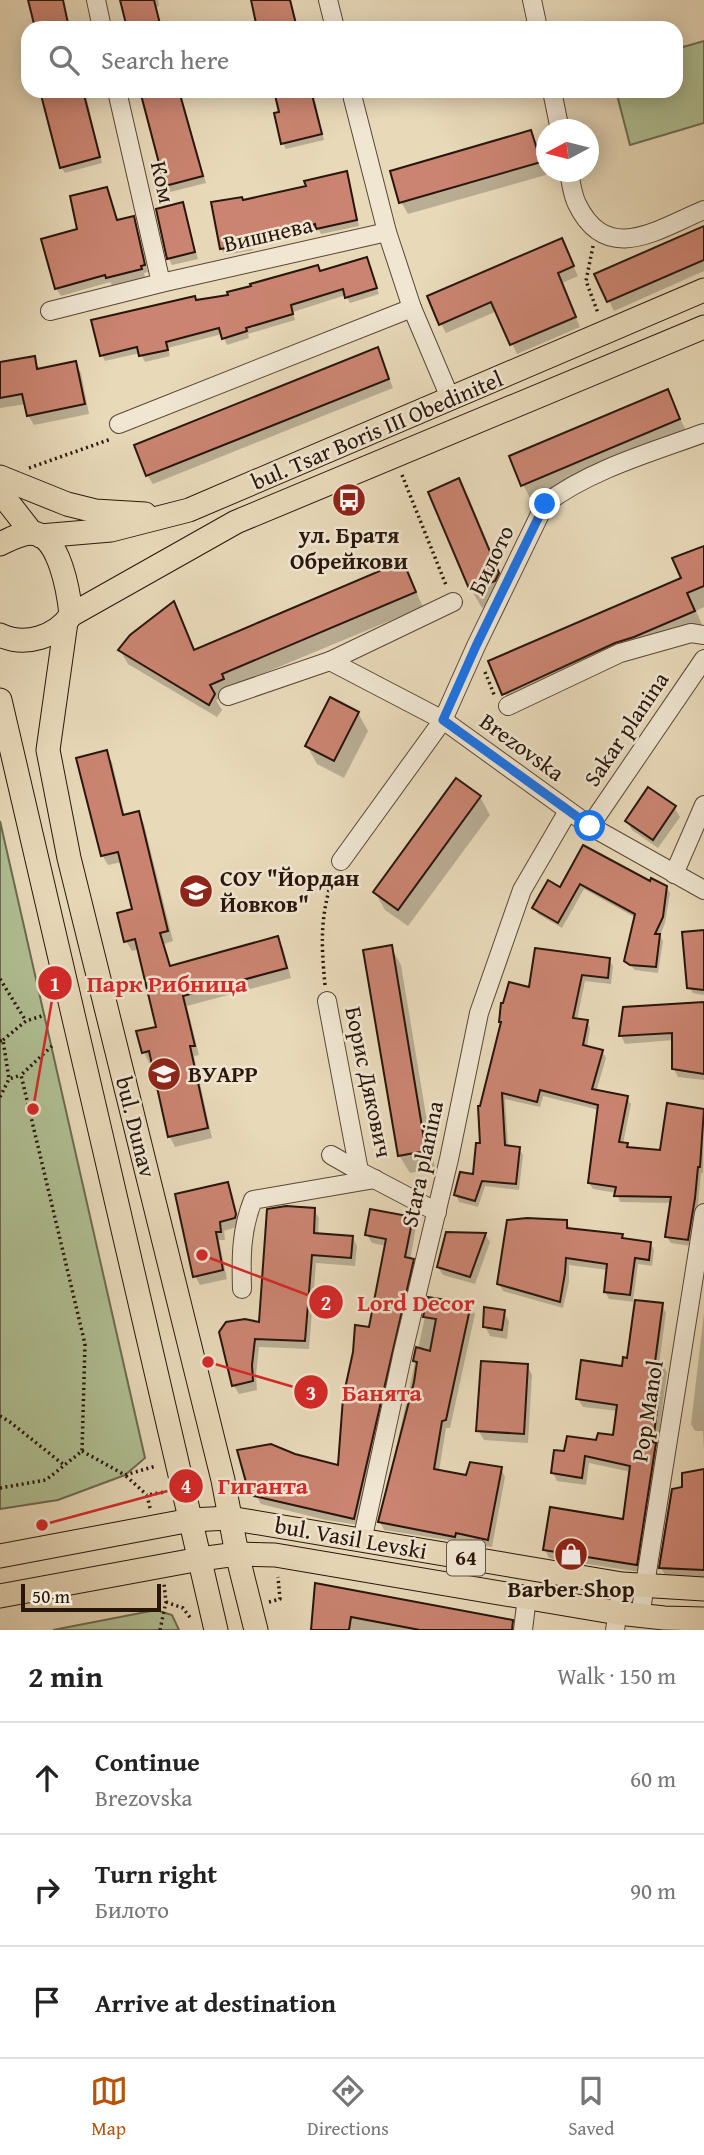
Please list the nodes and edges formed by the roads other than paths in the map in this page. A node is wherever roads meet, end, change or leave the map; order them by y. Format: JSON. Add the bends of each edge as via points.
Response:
{"nodes":[{"id":1,"x":96,"y":0,"type":"edge"},
{"id":2,"x":328,"y":0,"type":"edge"},
{"id":3,"x":532,"y":0,"type":"edge"},
{"id":4,"x":100,"y":21,"type":"edge"},
{"id":5,"x":333,"y":21,"type":"edge"},
{"id":6,"x":536,"y":21,"type":"edge"},
{"id":7,"x":119,"y":98,"type":"edge"},
{"id":8,"x":353,"y":98,"type":"edge"},
{"id":9,"x":553,"y":98,"type":"edge"},
{"id":10,"x":558,"y":119,"type":"edge"},
{"id":11,"x":571,"y":182,"type":"edge"},
{"id":12,"x":704,"y":210,"type":"edge"},
{"id":13,"x":387,"y":232,"type":"junction"},
{"id":14,"x":161,"y":283,"type":"junction"},
{"id":15,"x":704,"y":290,"type":"edge"},
{"id":16,"x":412,"y":308,"type":"junction"},
{"id":17,"x":50,"y":311,"type":"dead end"},
{"id":18,"x":704,"y":327,"type":"edge"},
{"id":19,"x":451,"y":400,"type":"junction"},
{"id":20,"x":119,"y":424,"type":"road end"},
{"id":21,"x":704,"y":433,"type":"edge"},
{"id":22,"x":9,"y":474,"type":"edge"},
{"id":23,"x":0,"y":492,"type":"edge"},
{"id":24,"x":173,"y":516,"type":"junction"},
{"id":25,"x":36,"y":535,"type":"junction"},
{"id":26,"x":0,"y":544,"type":"edge"},
{"id":27,"x":453,"y":602,"type":"road end"},
{"id":28,"x":69,"y":619,"type":"junction"},
{"id":29,"x":0,"y":635,"type":"edge"},
{"id":30,"x":704,"y":635,"type":"edge"},
{"id":31,"x":704,"y":659,"type":"edge"},
{"id":32,"x":330,"y":661,"type":"junction"},
{"id":33,"x":228,"y":696,"type":"dead end"},
{"id":34,"x":0,"y":700,"type":"edge"},
{"id":35,"x":508,"y":706,"type":"road end"},
{"id":36,"x":443,"y":720,"type":"junction"},
{"id":37,"x":704,"y":805,"type":"edge"},
{"id":38,"x":568,"y":811,"type":"junction"},
{"id":39,"x":590,"y":826,"type":"junction"},
{"id":40,"x":341,"y":861,"type":"road end"},
{"id":41,"x":674,"y":874,"type":"junction"},
{"id":42,"x":704,"y":890,"type":"edge"},
{"id":43,"x":327,"y":1001,"type":"road end"},
{"id":44,"x":331,"y":1155,"type":"dead end"},
{"id":45,"x":367,"y":1175,"type":"junction"},
{"id":46,"x":437,"y":1212,"type":"junction"},
{"id":47,"x":704,"y":1213,"type":"edge"},
{"id":48,"x":242,"y":1289,"type":"dead end"},
{"id":49,"x":229,"y":1518,"type":"junction"},
{"id":50,"x":191,"y":1520,"type":"junction"},
{"id":51,"x":362,"y":1541,"type":"junction"},
{"id":52,"x":237,"y":1554,"type":"junction"},
{"id":53,"x":0,"y":1556,"type":"edge"},
{"id":54,"x":200,"y":1559,"type":"junction"},
{"id":55,"x":633,"y":1585,"type":"junction"},
{"id":56,"x":704,"y":1589,"type":"edge"},
{"id":57,"x":0,"y":1596,"type":"edge"},
{"id":58,"x":527,"y":1597,"type":"junction"},
{"id":59,"x":624,"y":1619,"type":"edge"},
{"id":60,"x":704,"y":1619,"type":"edge"},
{"id":61,"x":206,"y":1627,"type":"edge"},
{"id":62,"x":256,"y":1630,"type":"edge"},
{"id":63,"x":523,"y":1630,"type":"edge"}],
"edges":[{"from":1,"to":4,"type":"street"},
{"from":2,"to":5,"type":"street"},
{"from":3,"to":6,"type":"street"},
{"from":7,"to":14,"type":"street","name":"Ком"},
{"from":8,"to":13,"type":"street"},
{"from":9,"to":10,"type":"street"},
{"from":11,"to":12,"type":"street","via":[[576,202],[595,230],[622,240]]},
{"from":13,"to":14,"type":"street","name":"Вишнева"},
{"from":13,"to":16,"type":"street"},
{"from":14,"to":17,"type":"street","name":"Вишнева"},
{"from":15,"to":19,"type":"main road","name":"bul. Tsar Boris III Obedinitel"},
{"from":16,"to":19,"type":"street"},
{"from":16,"to":20,"type":"street"},
{"from":18,"to":28,"type":"main road","name":"bul. Tsar Boris III Obedinitel","via":[[236,522]]},
{"from":19,"to":24,"type":"main road","name":"bul. Tsar Boris III Obedinitel"},
{"from":21,"to":36,"type":"street","name":"Билото","via":[[626,462],[562,491],[545,504]]},
{"from":22,"to":24,"type":"main road","via":[[48,498],[95,511]]},
{"from":23,"to":25,"type":"main road","name":"bul. Dunav"},
{"from":24,"to":25,"type":"main road","name":"bul. Tsar Boris III Obedinitel","via":[[111,530]]},
{"from":25,"to":26,"type":"main road","name":"bul. Tsar Boris III Obedinitel"},
{"from":25,"to":28,"type":"main road","name":"bul. Dunav","via":[[60,561],[68,587]]},
{"from":27,"to":32,"type":"street"},
{"from":28,"to":29,"type":"main road","name":"bul. Tsar Boris III Obedinitel","via":[[36,639]]},
{"from":28,"to":49,"type":"main road","name":"bul. Dunav","via":[[50,724],[51,771]]},
{"from":30,"to":35,"type":"street","via":[[691,633],[620,653]]},
{"from":31,"to":39,"type":"street","name":"Sakar planina"},
{"from":32,"to":33,"type":"street"},
{"from":32,"to":36,"type":"street","name":"Brezovska"},
{"from":34,"to":50,"type":"main road","name":"bul. Dunav"},
{"from":36,"to":38,"type":"street","name":"Brezovska"},
{"from":36,"to":40,"type":"street"},
{"from":37,"to":41,"type":"street"},
{"from":38,"to":39,"type":"street","name":"Brezovska"},
{"from":38,"to":46,"type":"street","name":"Stara planina","via":[[522,890],[479,1013]]},
{"from":39,"to":41,"type":"street","name":"Brezovska"},
{"from":41,"to":42,"type":"street","name":"Brezovska"},
{"from":43,"to":45,"type":"street","name":"Борис Дякович"},
{"from":44,"to":45,"type":"street"},
{"from":45,"to":46,"type":"street","name":"Борис Дякович"},
{"from":45,"to":48,"type":"street","via":[[253,1200],[241,1241]]},
{"from":46,"to":51,"type":"street","name":"Stara planina"},
{"from":47,"to":55,"type":"street","name":"Pop Manol"},
{"from":49,"to":50,"type":"main road","name":"bul. Vasil Levski","number":"64"},
{"from":49,"to":51,"type":"main road","name":"bul. Vasil Levski","number":"64"},
{"from":49,"to":52,"type":"main road","name":"bul. Dunav"},
{"from":50,"to":53,"type":"main road","name":"bul. Vasil Levski","number":"64"},
{"from":50,"to":54,"type":"main road","name":"bul. Dunav"},
{"from":51,"to":55,"type":"main road","name":"bul. Vasil Levski","number":"64"},
{"from":52,"to":54,"type":"main road","name":"bul. Vasil Levski","number":"64"},
{"from":52,"to":58,"type":"main road","name":"bul. Vasil Levski","number":"64","via":[[275,1555]]},
{"from":52,"to":62,"type":"main road","name":"bul. Dunav"},
{"from":54,"to":57,"type":"main road","name":"bul. Vasil Levski","number":"64"},
{"from":54,"to":61,"type":"main road","name":"bul. Dunav"},
{"from":55,"to":56,"type":"main road","name":"bul. Vasil Levski","number":"64"},
{"from":55,"to":59,"type":"street","name":"Pop Manol"},
{"from":58,"to":59,"type":"main road","name":"bul. Vasil Levski","number":"64"},
{"from":58,"to":63,"type":"street"},
{"from":59,"to":60,"type":"main road","name":"bul. Vasil Levski","number":"64"}]}
